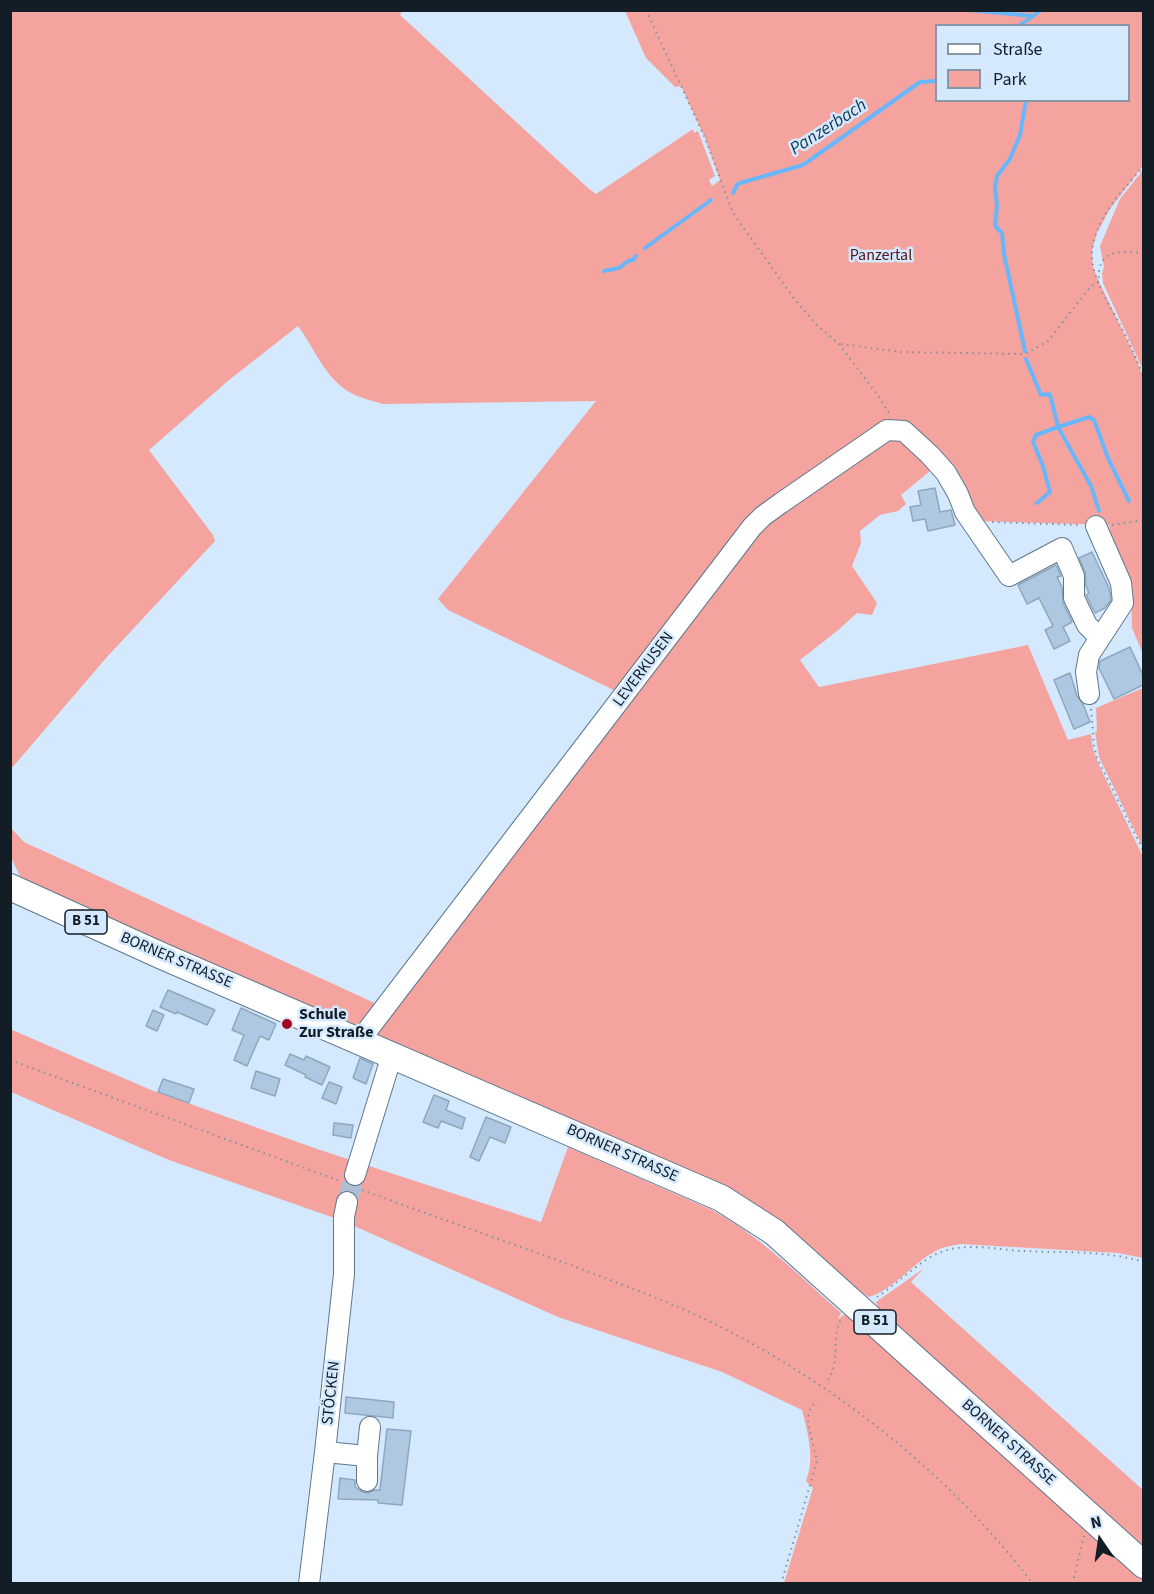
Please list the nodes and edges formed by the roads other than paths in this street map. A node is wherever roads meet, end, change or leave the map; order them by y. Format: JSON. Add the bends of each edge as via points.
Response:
{"nodes":[{"id":1,"x":1096,"y":526,"type":"road end"},
{"id":2,"x":1100,"y":638,"type":"junction"},
{"id":3,"x":1089,"y":694,"type":"road end"},
{"id":4,"x":10,"y":887,"type":"edge"},
{"id":5,"x":360,"y":1040,"type":"junction"},
{"id":6,"x":392,"y":1055,"type":"junction"},
{"id":7,"x":370,"y":1427,"type":"dead end"},
{"id":8,"x":325,"y":1452,"type":"junction"},
{"id":9,"x":367,"y":1456,"type":"junction"},
{"id":10,"x":367,"y":1481,"type":"dead end"},
{"id":11,"x":1143,"y":1565,"type":"edge"},
{"id":12,"x":309,"y":1584,"type":"edge"}],
"edges":[{"from":1,"to":2,"type":"street","via":[[1120,583],[1124,603]]},
{"from":2,"to":3,"type":"street","via":[[1089,655]]},
{"from":2,"to":5,"type":"street","name":"LEVERKUSEN","via":[[1087,625],[1074,598],[1074,576],[1062,548],[1009,576],[965,512],[946,473],[904,431],[887,430],[763,516]]},
{"from":4,"to":5,"type":"main road","name":"BORNER STRASSE","number":"B 51"},
{"from":5,"to":6,"type":"main road","name":"BORNER STRASSE","number":"B 51"},
{"from":6,"to":8,"type":"street","name":"STÖCKEN","via":[[344,1217],[344,1274]]},
{"from":6,"to":11,"type":"main road","name":"BORNER STRASSE","number":"B 51","via":[[721,1198],[774,1232]]},
{"from":7,"to":9,"type":"street"},
{"from":8,"to":9,"type":"street"},
{"from":8,"to":12,"type":"street","name":"STÖCKEN"},
{"from":9,"to":10,"type":"street"}]}
